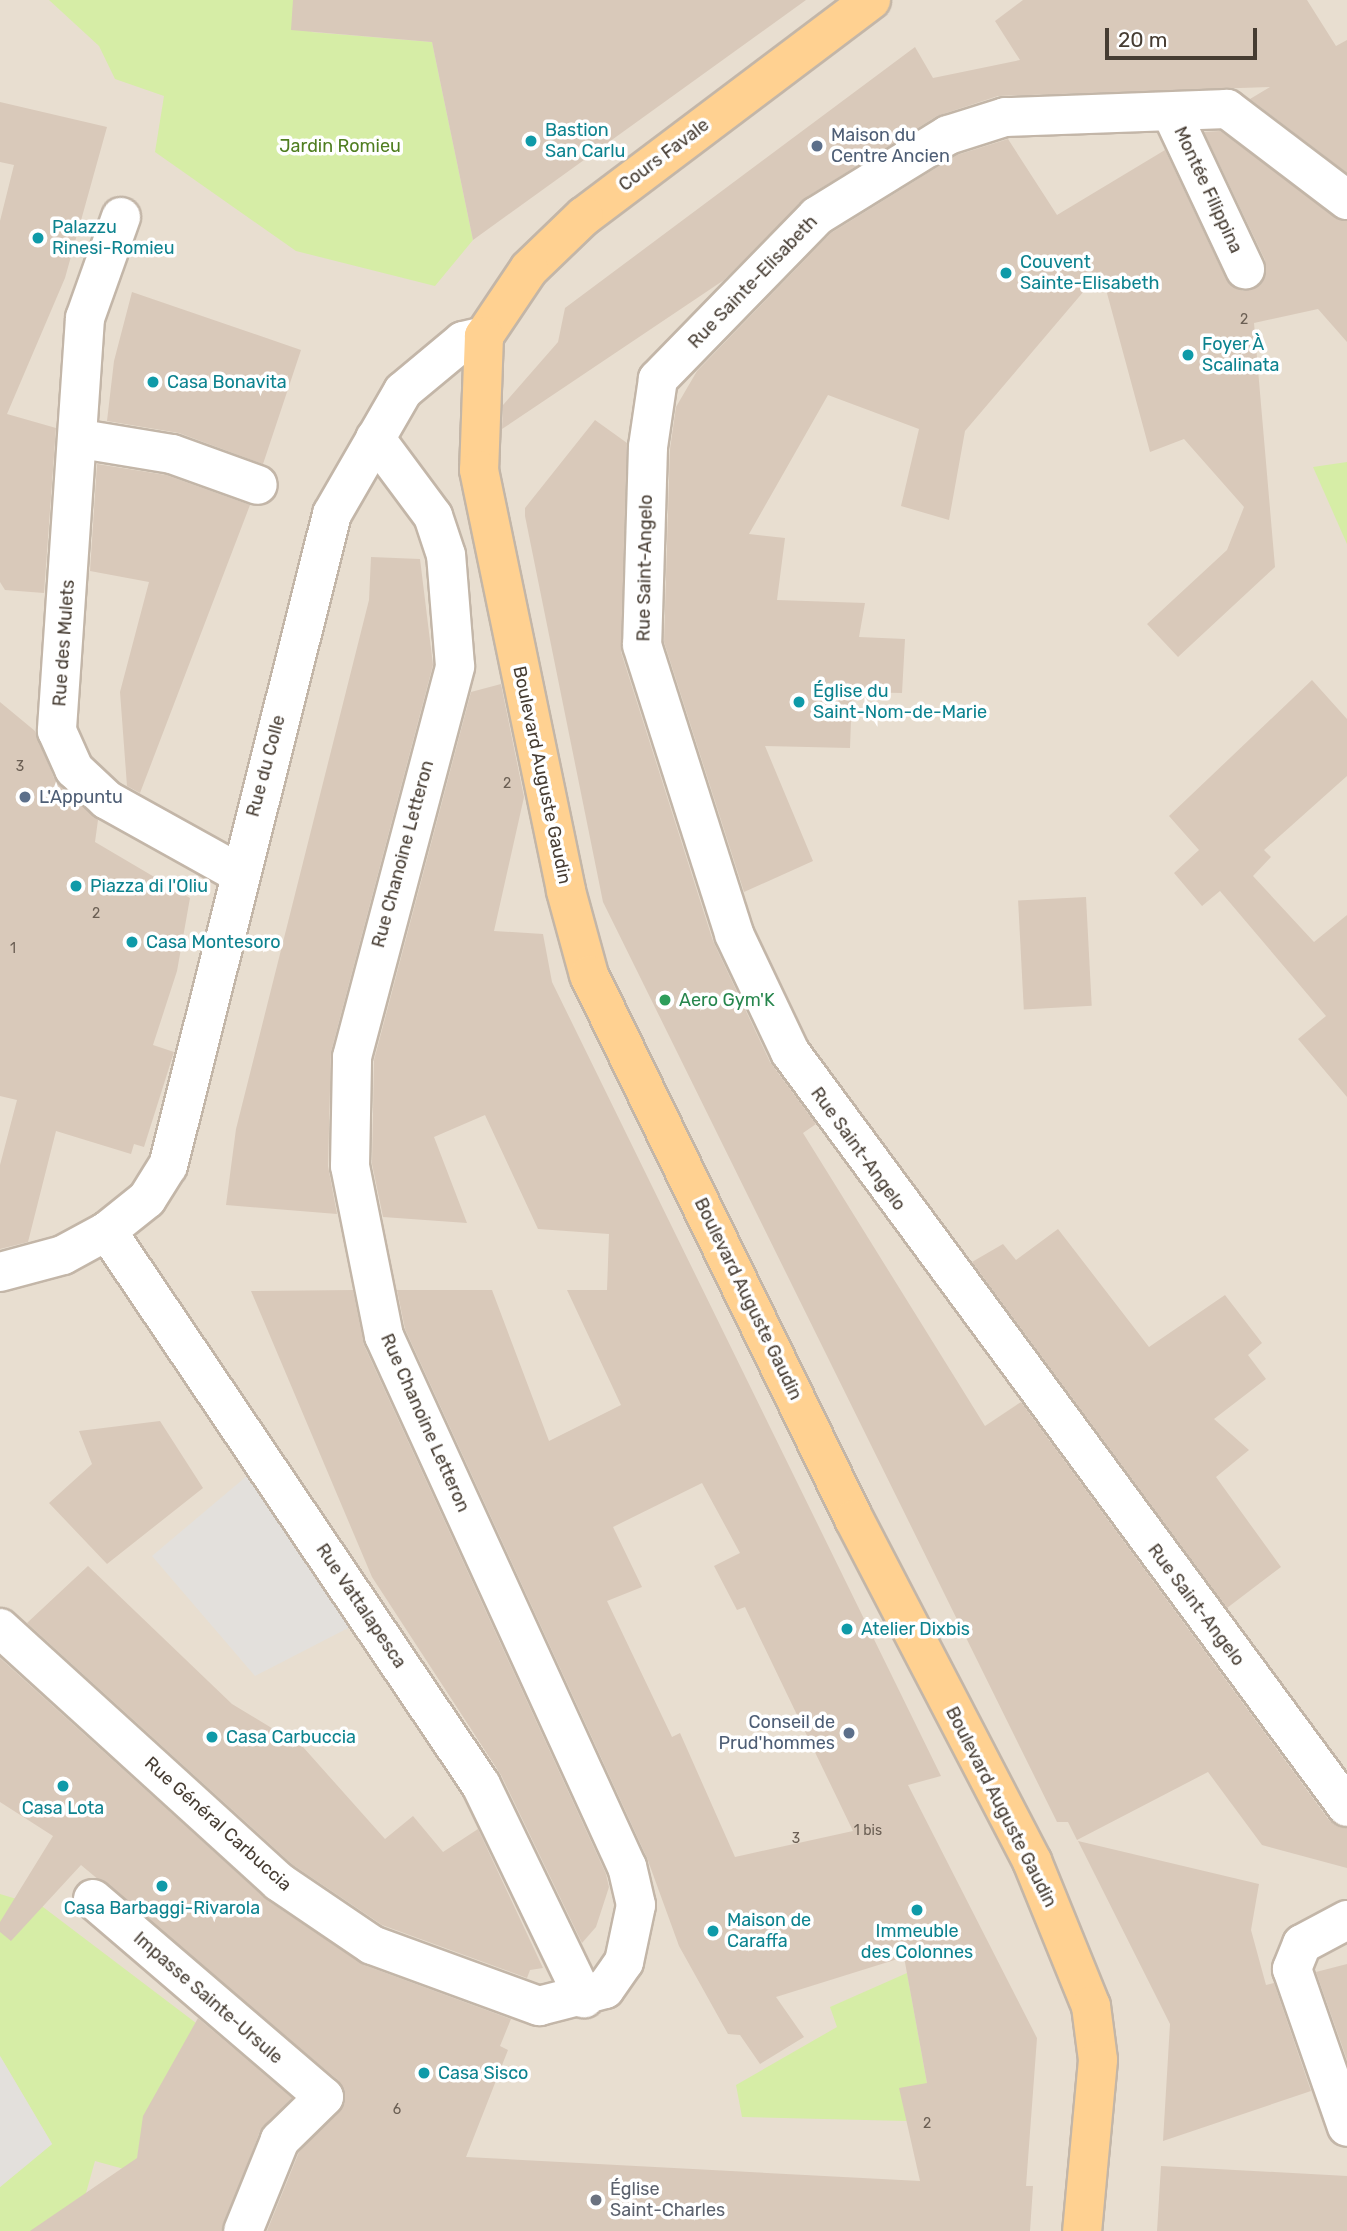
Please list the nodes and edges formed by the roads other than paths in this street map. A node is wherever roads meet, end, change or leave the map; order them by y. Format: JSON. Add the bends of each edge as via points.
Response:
{"nodes":[{"id":1,"x":871,"y":0,"type":"edge"},
{"id":2,"x":1171,"y":112,"type":"junction"},
{"id":3,"x":1347,"y":200,"type":"edge"},
{"id":4,"x":121,"y":218,"type":"dead end"},
{"id":5,"x":1245,"y":269,"type":"dead end"},
{"id":6,"x":484,"y":336,"type":"junction"},
{"id":7,"x":658,"y":379,"type":"joint"},
{"id":8,"x":375,"y":438,"type":"junction"},
{"id":9,"x":81,"y":439,"type":"junction"},
{"id":10,"x":258,"y":485,"type":"dead end"},
{"id":11,"x":238,"y":873,"type":"junction"},
{"id":12,"x":107,"y":1231,"type":"junction"},
{"id":13,"x":0,"y":1272,"type":"edge"},
{"id":14,"x":0,"y":1628,"type":"edge"},
{"id":15,"x":1347,"y":1807,"type":"edge"},
{"id":16,"x":93,"y":1899,"type":"dead end"},
{"id":17,"x":1347,"y":1920,"type":"edge"},
{"id":18,"x":584,"y":1998,"type":"junction"},
{"id":19,"x":1347,"y":2127,"type":"edge"},
{"id":20,"x":244,"y":2225,"type":"edge"},
{"id":21,"x":1082,"y":2231,"type":"edge"}],
"edges":[{"from":1,"to":6,"type":"main road","name":"Cours Favale","via":[[584,216],[529,269]]},
{"from":2,"to":3,"type":"street","name":"Rue Sainte-Elisabeth","via":[[1227,109]]},
{"from":2,"to":5,"type":"street","name":"Montée Filippina"},
{"from":2,"to":7,"type":"street","name":"Rue Sainte-Elisabeth","via":[[1006,117],[948,135],[817,216]]},
{"from":4,"to":9,"type":"street","name":"Rue des Mulets","via":[[85,318]]},
{"from":6,"to":8,"type":"street","name":"Rue du Colle","via":[[464,341],[412,382]]},
{"from":6,"to":21,"type":"main road","name":"Boulevard Auguste Gaudin","via":[[480,470],[560,866],[589,975],[1064,1930],[1091,2006],[1098,2060]]},
{"from":7,"to":15,"type":"street","name":"Rue Saint-Angelo","via":[[648,447],[642,646],[734,934],[790,1052]]},
{"from":8,"to":11,"type":"street","name":"Rue du Colle","via":[[332,514]]},
{"from":8,"to":18,"type":"street","name":"Rue Chanoine Letteron","via":[[433,516],[446,555],[455,666],[352,1057],[350,1166],[384,1336],[627,1867],[636,1906],[632,1942],[605,1989]]},
{"from":9,"to":10,"type":"street","via":[[172,454]]},
{"from":9,"to":11,"type":"street","name":"Rue des Mulets","via":[[57,731],[74,769],[121,809]]},
{"from":11,"to":12,"type":"street","name":"Rue du Colle","via":[[168,1166],[147,1199]]},
{"from":12,"to":13,"type":"street","name":"Rue du Colle","via":[[63,1255]]},
{"from":12,"to":18,"type":"street","name":"Rue Vattalapesca","via":[[481,1785]]},
{"from":14,"to":18,"type":"street","name":"Rue Général Carbuccia","via":[[279,1881],[372,1945],[539,2006]]},
{"from":16,"to":20,"type":"street","name":"Impasse Sainte-Ursule","via":[[324,2097],[280,2140]]},
{"from":17,"to":19,"type":"street","via":[[1302,1944],[1292,1969]]}]}
